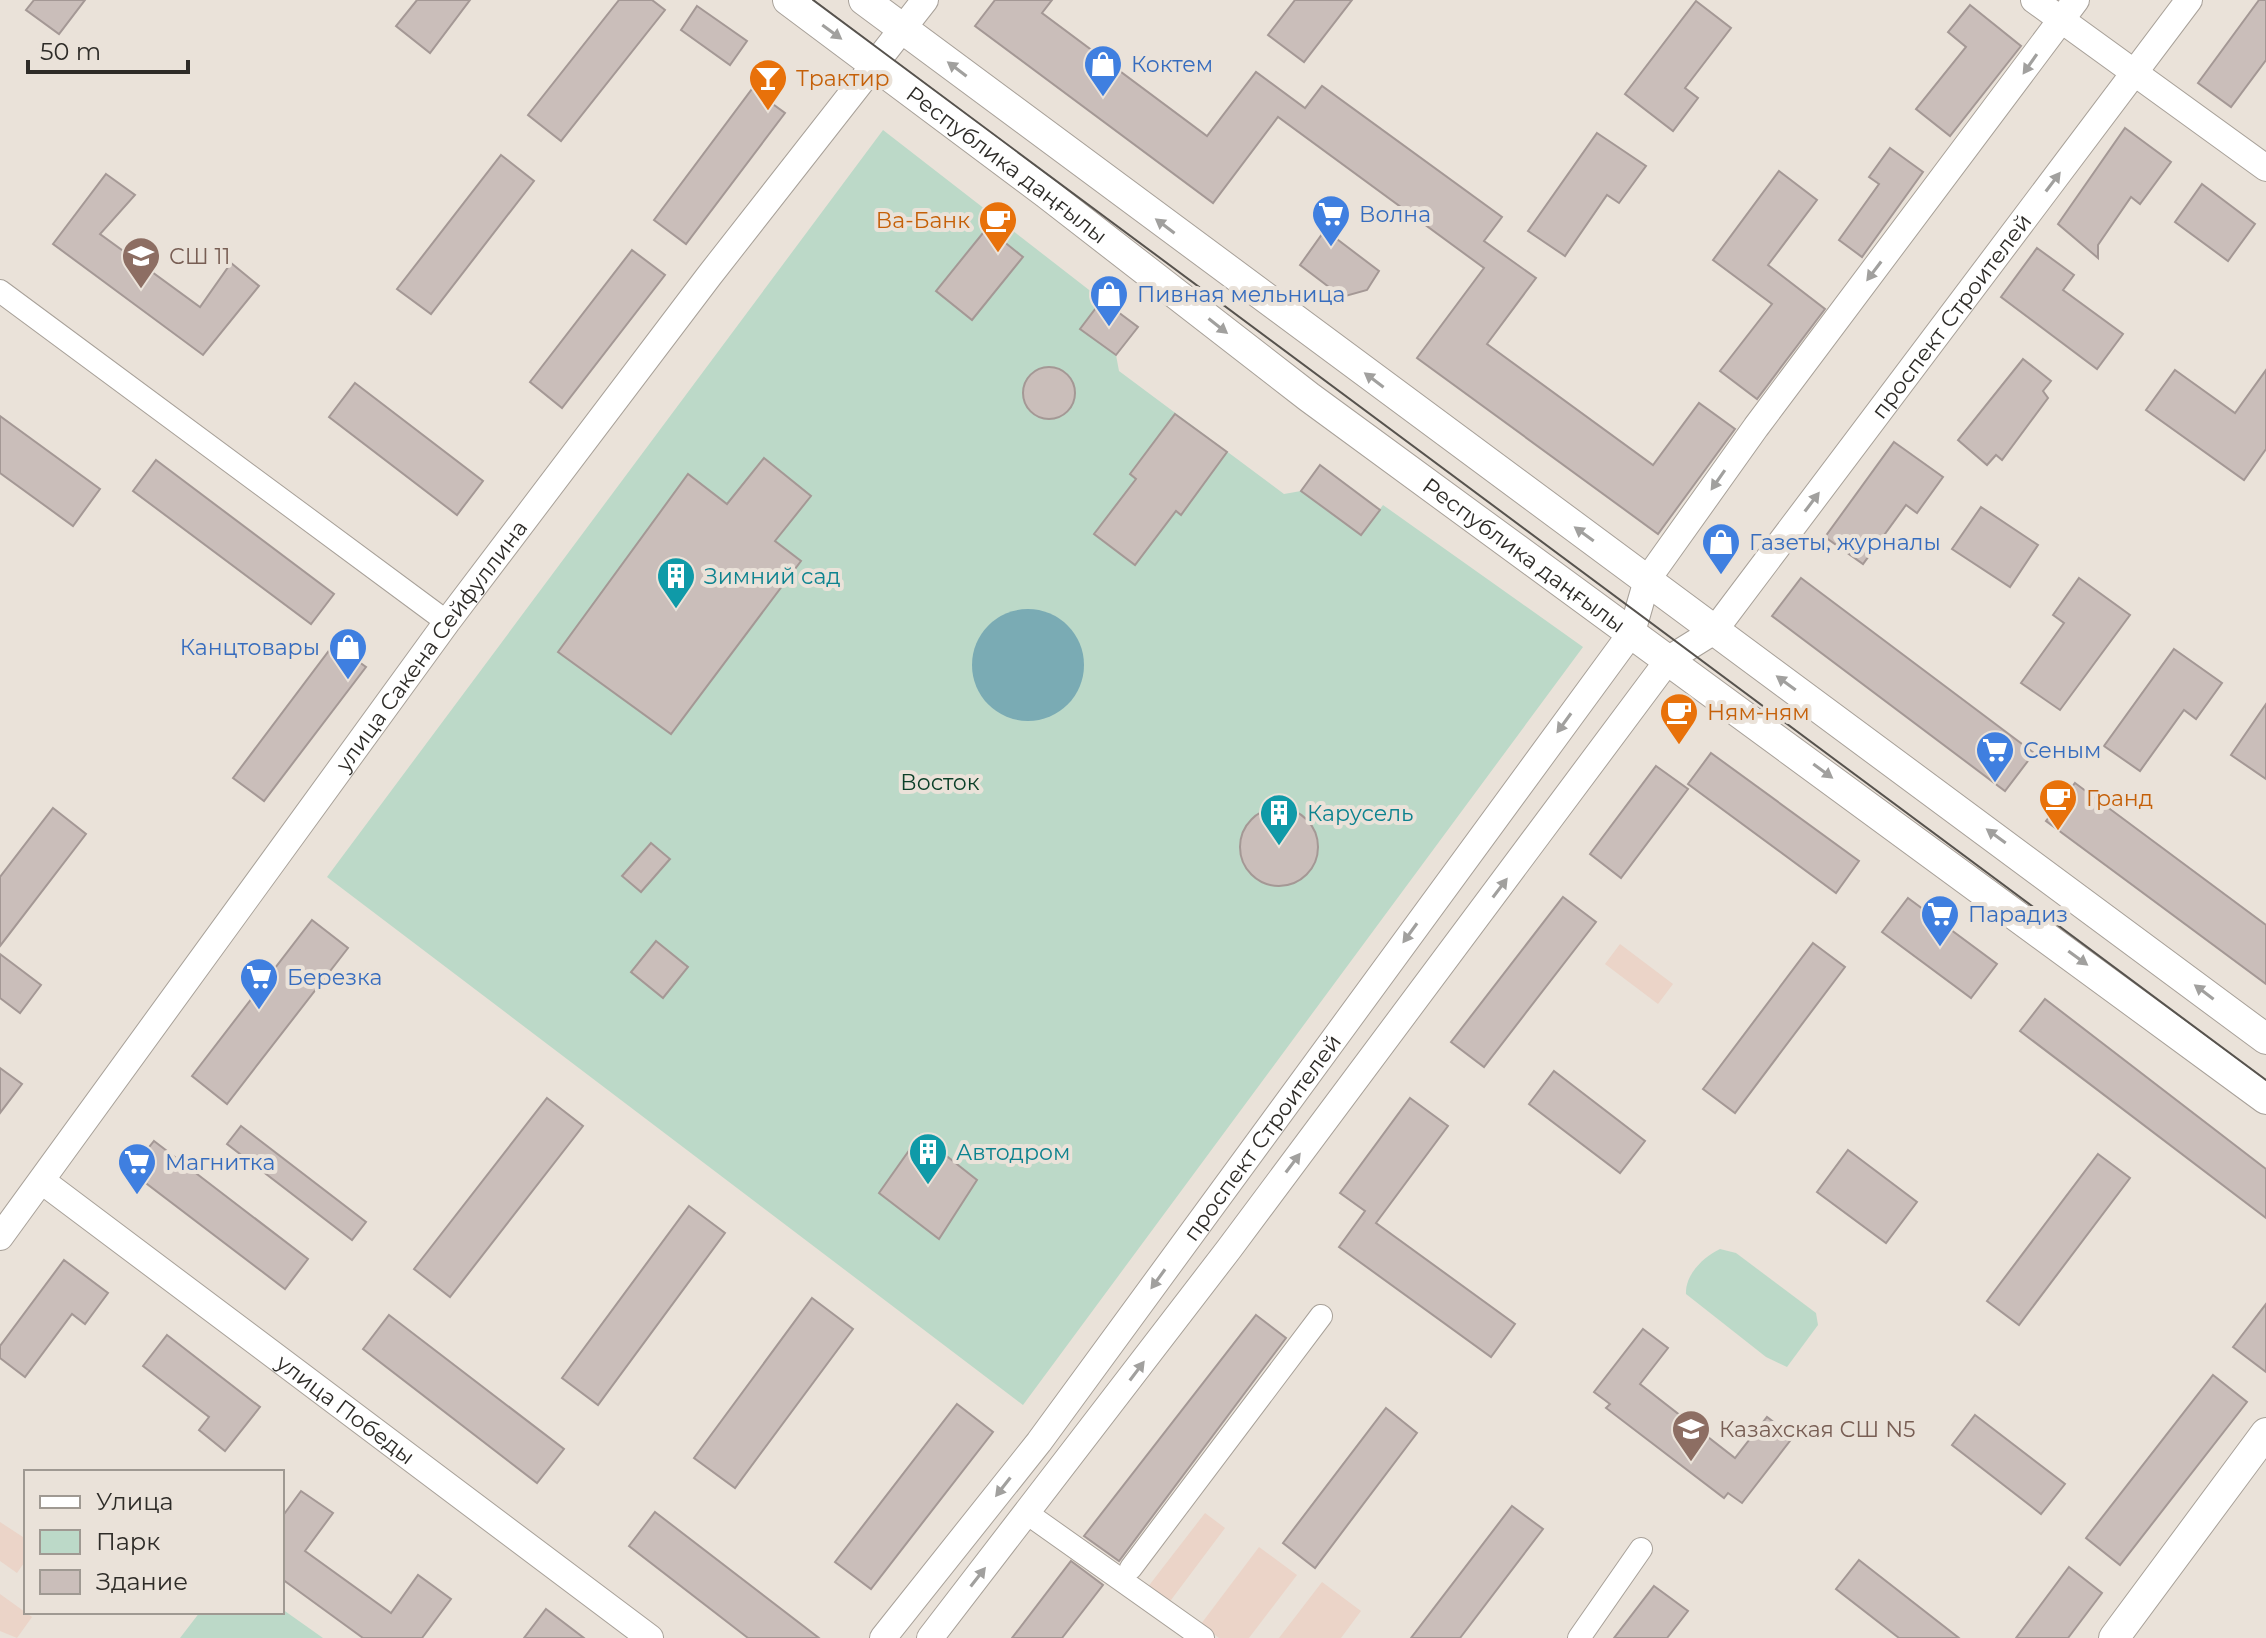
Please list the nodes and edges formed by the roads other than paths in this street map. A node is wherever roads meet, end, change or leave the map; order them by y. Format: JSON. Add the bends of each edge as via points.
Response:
{"nodes":[{"id":1,"x":788,"y":0,"type":"edge"},
{"id":2,"x":864,"y":0,"type":"edge"},
{"id":3,"x":925,"y":0,"type":"edge"},
{"id":4,"x":2034,"y":0,"type":"edge"},
{"id":5,"x":2189,"y":0,"type":"edge"},
{"id":6,"x":2068,"y":10,"type":"edge"},
{"id":7,"x":903,"y":29,"type":"junction"},
{"id":8,"x":875,"y":63,"type":"junction"},
{"id":9,"x":2137,"y":72,"type":"junction"},
{"id":10,"x":2266,"y":168,"type":"edge"},
{"id":11,"x":0,"y":291,"type":"edge"},
{"id":12,"x":1647,"y":580,"type":"junction"},
{"id":13,"x":447,"y":622,"type":"junction"},
{"id":14,"x":1714,"y":631,"type":"junction"},
{"id":15,"x":1632,"y":632,"type":"junction"},
{"id":16,"x":1669,"y":659,"type":"junction"},
{"id":17,"x":2266,"y":1039,"type":"edge"},
{"id":18,"x":2266,"y":1099,"type":"edge"},
{"id":19,"x":42,"y":1181,"type":"junction"},
{"id":20,"x":0,"y":1237,"type":"edge"},
{"id":21,"x":1321,"y":1316,"type":"dead end"},
{"id":22,"x":2266,"y":1433,"type":"edge"},
{"id":23,"x":1028,"y":1514,"type":"junction"},
{"id":24,"x":1641,"y":1549,"type":"dead end"},
{"id":25,"x":1131,"y":1568,"type":"dead end"},
{"id":26,"x":650,"y":1638,"type":"edge"},
{"id":27,"x":883,"y":1638,"type":"edge"},
{"id":28,"x":930,"y":1638,"type":"edge"},
{"id":29,"x":1203,"y":1638,"type":"edge"},
{"id":30,"x":1579,"y":1638,"type":"edge"},
{"id":31,"x":2114,"y":1638,"type":"edge"}],
"edges":[{"from":1,"to":8,"type":"main road","name":"Республика даңғылы","one_way":true},
{"from":2,"to":7,"type":"main road","name":"Республика даңғылы"},
{"from":3,"to":7,"type":"street"},
{"from":4,"to":6,"type":"street"},
{"from":5,"to":9,"type":"street","name":"проспект Строителей"},
{"from":6,"to":9,"type":"street"},
{"from":6,"to":12,"type":"street","one_way":true},
{"from":7,"to":8,"type":"street","name":"улица Сакена Сейфуллина"},
{"from":12,"to":7,"type":"main road","name":"Республика даңғылы","one_way":true},
{"from":8,"to":13,"type":"street","name":"улица Сакена Сейфуллина"},
{"from":8,"to":15,"type":"main road","name":"Республика даңғылы","one_way":true,"via":[[1309,397]]},
{"from":9,"to":10,"type":"street"},
{"from":14,"to":9,"type":"street","name":"проспект Строителей","one_way":true},
{"from":11,"to":13,"type":"street"},
{"from":12,"to":14,"type":"main road","name":"Республика даңғылы"},
{"from":12,"to":15,"type":"street"},
{"from":13,"to":19,"type":"street","name":"улица Сакена Сейфуллина"},
{"from":14,"to":16,"type":"street"},
{"from":17,"to":14,"type":"main road","name":"Республика даңғылы","one_way":true},
{"from":15,"to":16,"type":"main road","name":"Республика даңғылы"},
{"from":15,"to":27,"type":"street","name":"проспект Строителей","one_way":true,"via":[[1048,1429]]},
{"from":16,"to":18,"type":"main road","name":"Республика даңғылы","one_way":true},
{"from":23,"to":16,"type":"street","name":"проспект Строителей","one_way":true},
{"from":19,"to":20,"type":"street","name":"улица Сакена Сейфуллина"},
{"from":19,"to":26,"type":"street","name":"улица Победы"},
{"from":21,"to":25,"type":"street"},
{"from":22,"to":31,"type":"main road"},
{"from":28,"to":23,"type":"street","name":"проспект Строителей","one_way":true},
{"from":23,"to":29,"type":"street"},
{"from":24,"to":30,"type":"street"}]}
